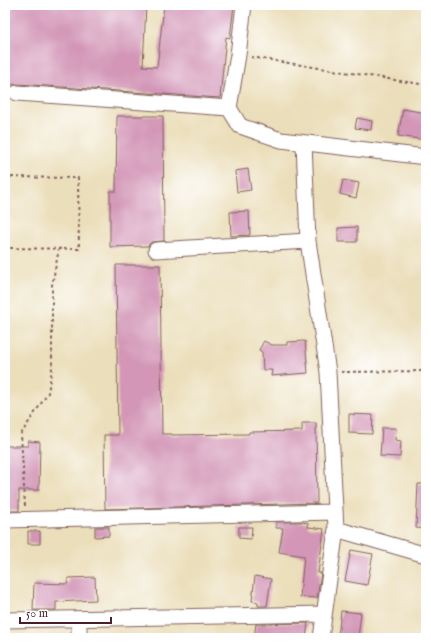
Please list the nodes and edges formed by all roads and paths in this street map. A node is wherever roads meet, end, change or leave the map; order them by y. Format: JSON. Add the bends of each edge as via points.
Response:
{"nodes":[{"id":1,"x":244,"y":5,"type":"edge"},
{"id":2,"x":238,"y":55,"type":"junction"},
{"id":3,"x":426,"y":85,"type":"edge"},
{"id":4,"x":17,"y":93,"type":"dead end"},
{"id":5,"x":229,"y":108,"type":"junction"},
{"id":6,"x":304,"y":143,"type":"junction"},
{"id":7,"x":426,"y":157,"type":"edge"},
{"id":8,"x":5,"y":177,"type":"edge"},
{"id":9,"x":308,"y":241,"type":"junction"},
{"id":10,"x":5,"y":248,"type":"edge"},
{"id":11,"x":59,"y":249,"type":"junction"},
{"id":12,"x":156,"y":250,"type":"dead end"},
{"id":13,"x":426,"y":371,"type":"edge"},
{"id":14,"x":328,"y":372,"type":"junction"},
{"id":15,"x":335,"y":512,"type":"junction"},
{"id":16,"x":25,"y":519,"type":"junction"},
{"id":17,"x":5,"y":520,"type":"edge"},
{"id":18,"x":336,"y":529,"type":"junction"},
{"id":19,"x":426,"y":555,"type":"edge"},
{"id":20,"x":324,"y":614,"type":"junction"},
{"id":21,"x":79,"y":619,"type":"junction"},
{"id":22,"x":5,"y":620,"type":"edge"},
{"id":23,"x":79,"y":638,"type":"edge"},
{"id":24,"x":321,"y":638,"type":"edge"}],
"edges":[{"from":1,"to":2,"type":"street"},
{"from":2,"to":3,"type":"path"},
{"from":2,"to":5,"type":"street"},
{"from":4,"to":5,"type":"street"},
{"from":5,"to":6,"type":"street","via":[[240,126],[281,140]]},
{"from":6,"to":7,"type":"street"},
{"from":6,"to":9,"type":"street"},
{"from":8,"to":11,"type":"path","via":[[78,178],[79,249]]},
{"from":9,"to":12,"type":"street"},
{"from":9,"to":14,"type":"street"},
{"from":10,"to":11,"type":"path"},
{"from":11,"to":16,"type":"path","via":[[52,286],[52,368],[48,393],[21,434]]},
{"from":13,"to":14,"type":"path"},
{"from":14,"to":15,"type":"street"},
{"from":15,"to":16,"type":"street"},
{"from":15,"to":18,"type":"street"},
{"from":16,"to":17,"type":"street"},
{"from":18,"to":19,"type":"street"},
{"from":18,"to":20,"type":"street"},
{"from":20,"to":21,"type":"street"},
{"from":20,"to":24,"type":"street"},
{"from":21,"to":22,"type":"street"},
{"from":21,"to":23,"type":"street"}]}
